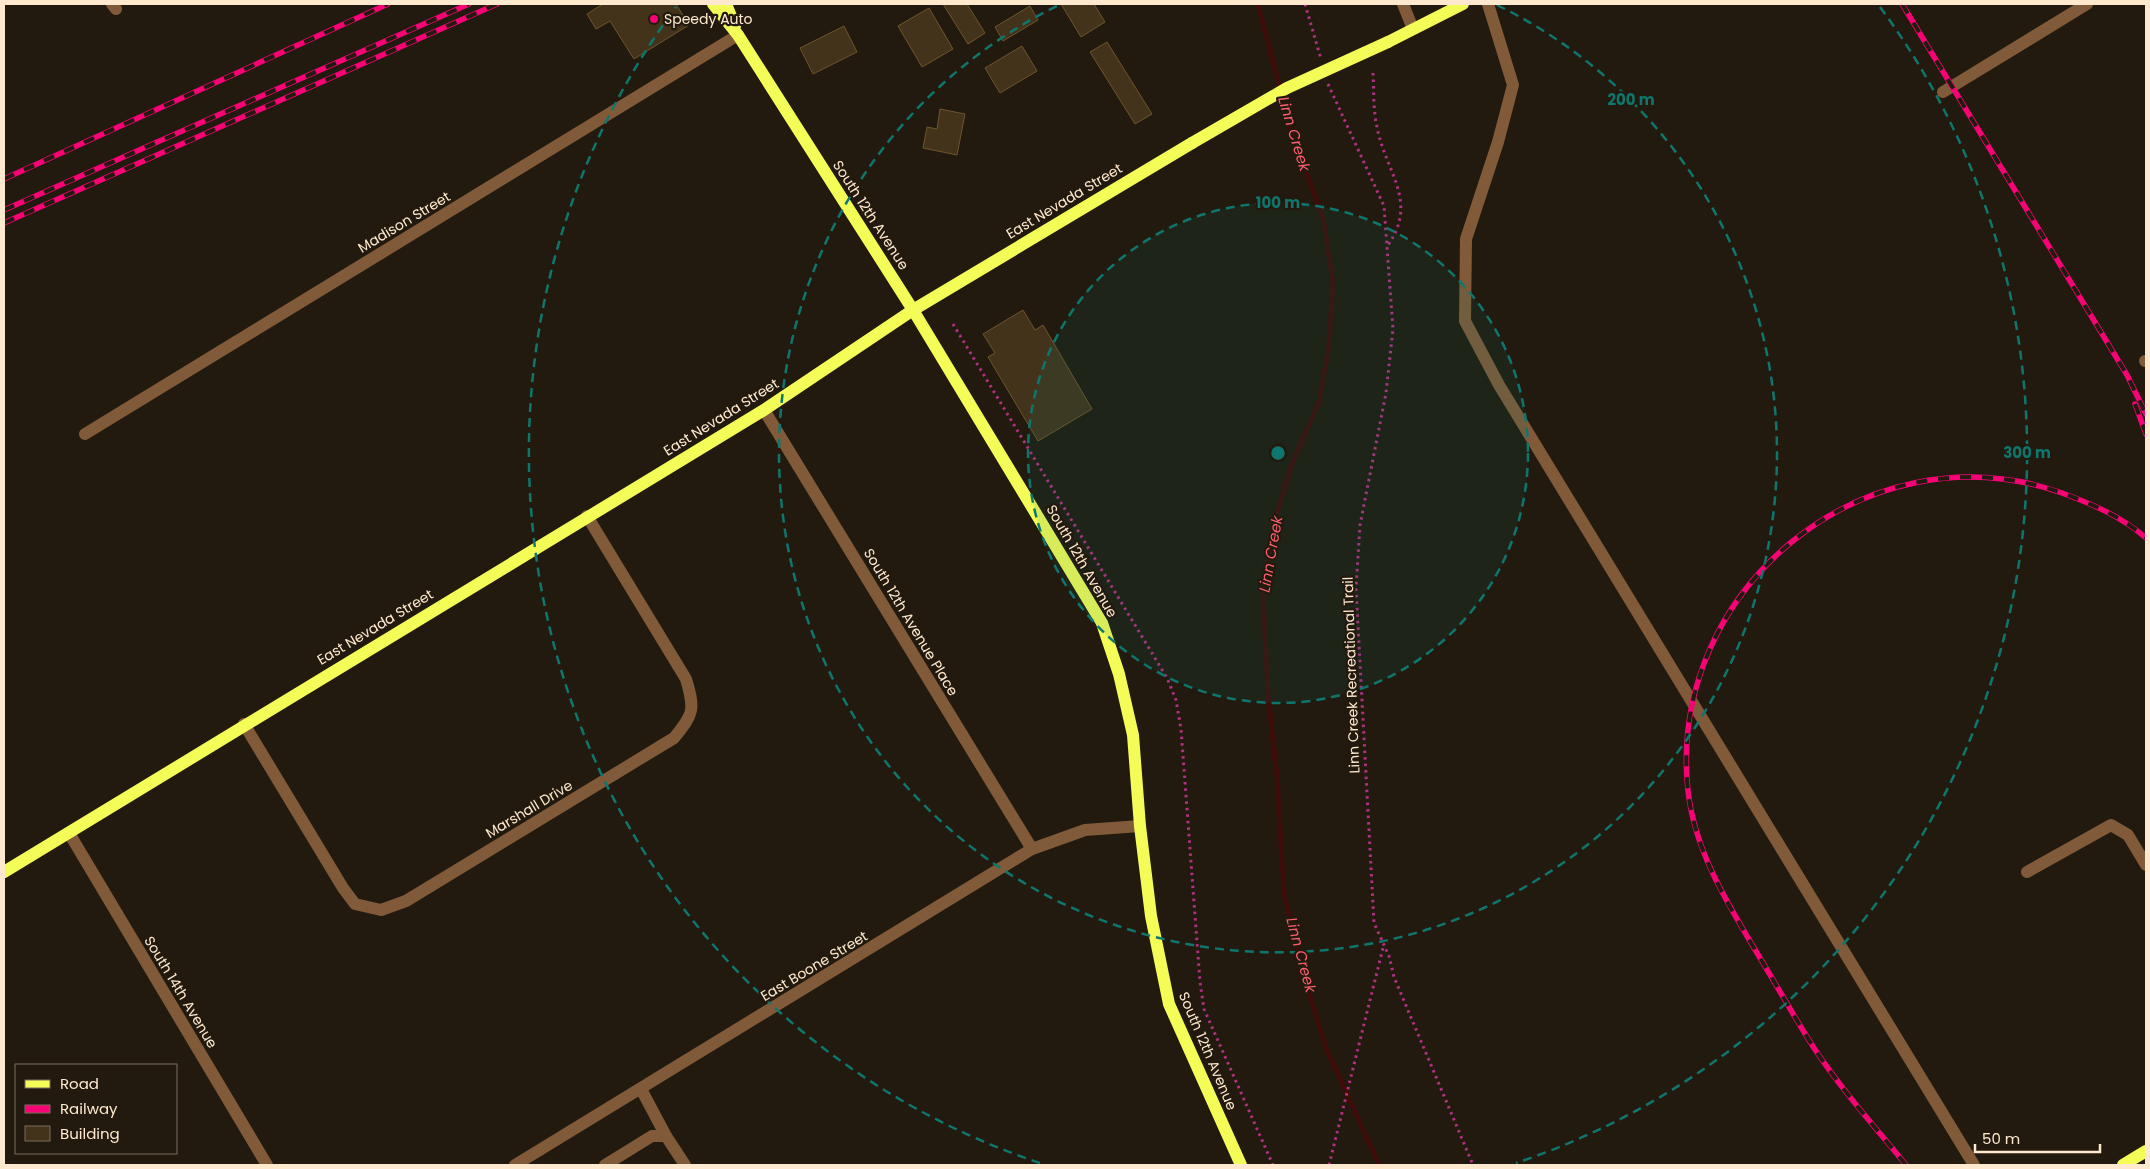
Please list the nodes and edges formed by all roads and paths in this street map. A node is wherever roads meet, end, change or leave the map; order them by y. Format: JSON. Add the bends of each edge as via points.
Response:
{"nodes":[{"id":1,"x":713,"y":4,"type":"edge"},
{"id":2,"x":726,"y":4,"type":"edge"},
{"id":3,"x":1305,"y":4,"type":"edge"},
{"id":4,"x":1403,"y":4,"type":"edge"},
{"id":5,"x":1463,"y":4,"type":"edge"},
{"id":6,"x":1488,"y":4,"type":"edge"},
{"id":7,"x":2087,"y":4,"type":"edge"},
{"id":8,"x":1413,"y":29,"type":"junction"},
{"id":9,"x":738,"y":35,"type":"junction"},
{"id":10,"x":1322,"y":63,"type":"dead end"},
{"id":11,"x":1373,"y":73,"type":"dead end"},
{"id":12,"x":1326,"y":80,"type":"dead end"},
{"id":13,"x":1943,"y":92,"type":"dead end"},
{"id":14,"x":1388,"y":245,"type":"junction"},
{"id":15,"x":913,"y":310,"type":"junction"},
{"id":16,"x":764,"y":410,"type":"junction"},
{"id":17,"x":85,"y":434,"type":"dead end"},
{"id":18,"x":587,"y":516,"type":"junction"},
{"id":19,"x":244,"y":724,"type":"junction"},
{"id":20,"x":1140,"y":826,"type":"junction"},
{"id":21,"x":69,"y":833,"type":"junction"},
{"id":22,"x":1032,"y":849,"type":"junction"},
{"id":23,"x":2146,"y":865,"type":"edge"},
{"id":24,"x":4,"y":872,"type":"edge"},
{"id":25,"x":2027,"y":872,"type":"dead end"},
{"id":26,"x":1384,"y":944,"type":"junction"},
{"id":27,"x":641,"y":1088,"type":"junction"},
{"id":28,"x":666,"y":1136,"type":"junction"},
{"id":29,"x":2146,"y":1151,"type":"edge"},
{"id":30,"x":267,"y":1165,"type":"edge"},
{"id":31,"x":515,"y":1165,"type":"edge"},
{"id":32,"x":605,"y":1165,"type":"edge"},
{"id":33,"x":685,"y":1165,"type":"edge"},
{"id":34,"x":1241,"y":1165,"type":"edge"},
{"id":35,"x":1329,"y":1165,"type":"edge"},
{"id":36,"x":1472,"y":1165,"type":"edge"},
{"id":37,"x":1974,"y":1165,"type":"edge"},
{"id":38,"x":2123,"y":1165,"type":"edge"}],
"edges":[{"from":1,"to":9,"type":"main road","name":"South 12th Avenue"},
{"from":2,"to":9,"type":"main road","name":"South 12th Avenue"},
{"from":3,"to":10,"type":"path"},
{"from":4,"to":8,"type":"street"},
{"from":5,"to":8,"type":"main road","name":"East Nevada Street"},
{"from":6,"to":37,"type":"street","via":[[1514,85],[1466,239],[1465,321],[1504,393]]},
{"from":7,"to":13,"type":"street"},
{"from":8,"to":15,"type":"main road","name":"East Nevada Street","bridge":true,"via":[[1287,88]]},
{"from":9,"to":15,"type":"main road","name":"South 12th Avenue"},
{"from":9,"to":17,"type":"street","name":"Madison Street"},
{"from":11,"to":14,"type":"path","via":[[1377,128],[1402,204],[1396,234]]},
{"from":12,"to":14,"type":"path","name":"Linn Creek Recreational Trail","via":[[1384,206]]},
{"from":14,"to":26,"type":"path","name":"Linn Creek Recreational Trail","via":[[1393,329],[1386,393],[1360,525],[1356,589],[1374,922]]},
{"from":15,"to":16,"type":"main road","name":"East Nevada Street"},
{"from":15,"to":20,"type":"main road","name":"South 12th Avenue","via":[[1102,623],[1119,674],[1133,735]]},
{"from":16,"to":18,"type":"main road","name":"East Nevada Street"},
{"from":16,"to":22,"type":"street","name":"South 12th Avenue Place"},
{"from":18,"to":19,"type":"main road","name":"East Nevada Street"},
{"from":18,"to":19,"type":"street","name":"Marshall Drive","via":[[686,679],[693,702],[688,722],[674,738],[414,896],[381,910],[355,904],[342,888]]},
{"from":19,"to":21,"type":"main road","name":"East Nevada Street"},
{"from":20,"to":22,"type":"street","name":"East Boone Street","via":[[1085,830]]},
{"from":20,"to":34,"type":"main road","name":"South 12th Avenue","via":[[1151,916],[1169,1004]]},
{"from":21,"to":24,"type":"main road","name":"East Nevada Street"},
{"from":21,"to":30,"type":"street","name":"South 14th Avenue"},
{"from":22,"to":27,"type":"street","name":"East Boone Street"},
{"from":23,"to":25,"type":"street","via":[[2128,835],[2111,824]]},
{"from":26,"to":35,"type":"path"},
{"from":26,"to":36,"type":"path","name":"Linn Creek Recreational Trail","via":[[1394,977]]},
{"from":27,"to":28,"type":"street"},
{"from":27,"to":31,"type":"street","name":"East Boone Street"},
{"from":28,"to":32,"type":"street","via":[[652,1136]]},
{"from":28,"to":33,"type":"street"},
{"from":29,"to":38,"type":"main road"}]}
